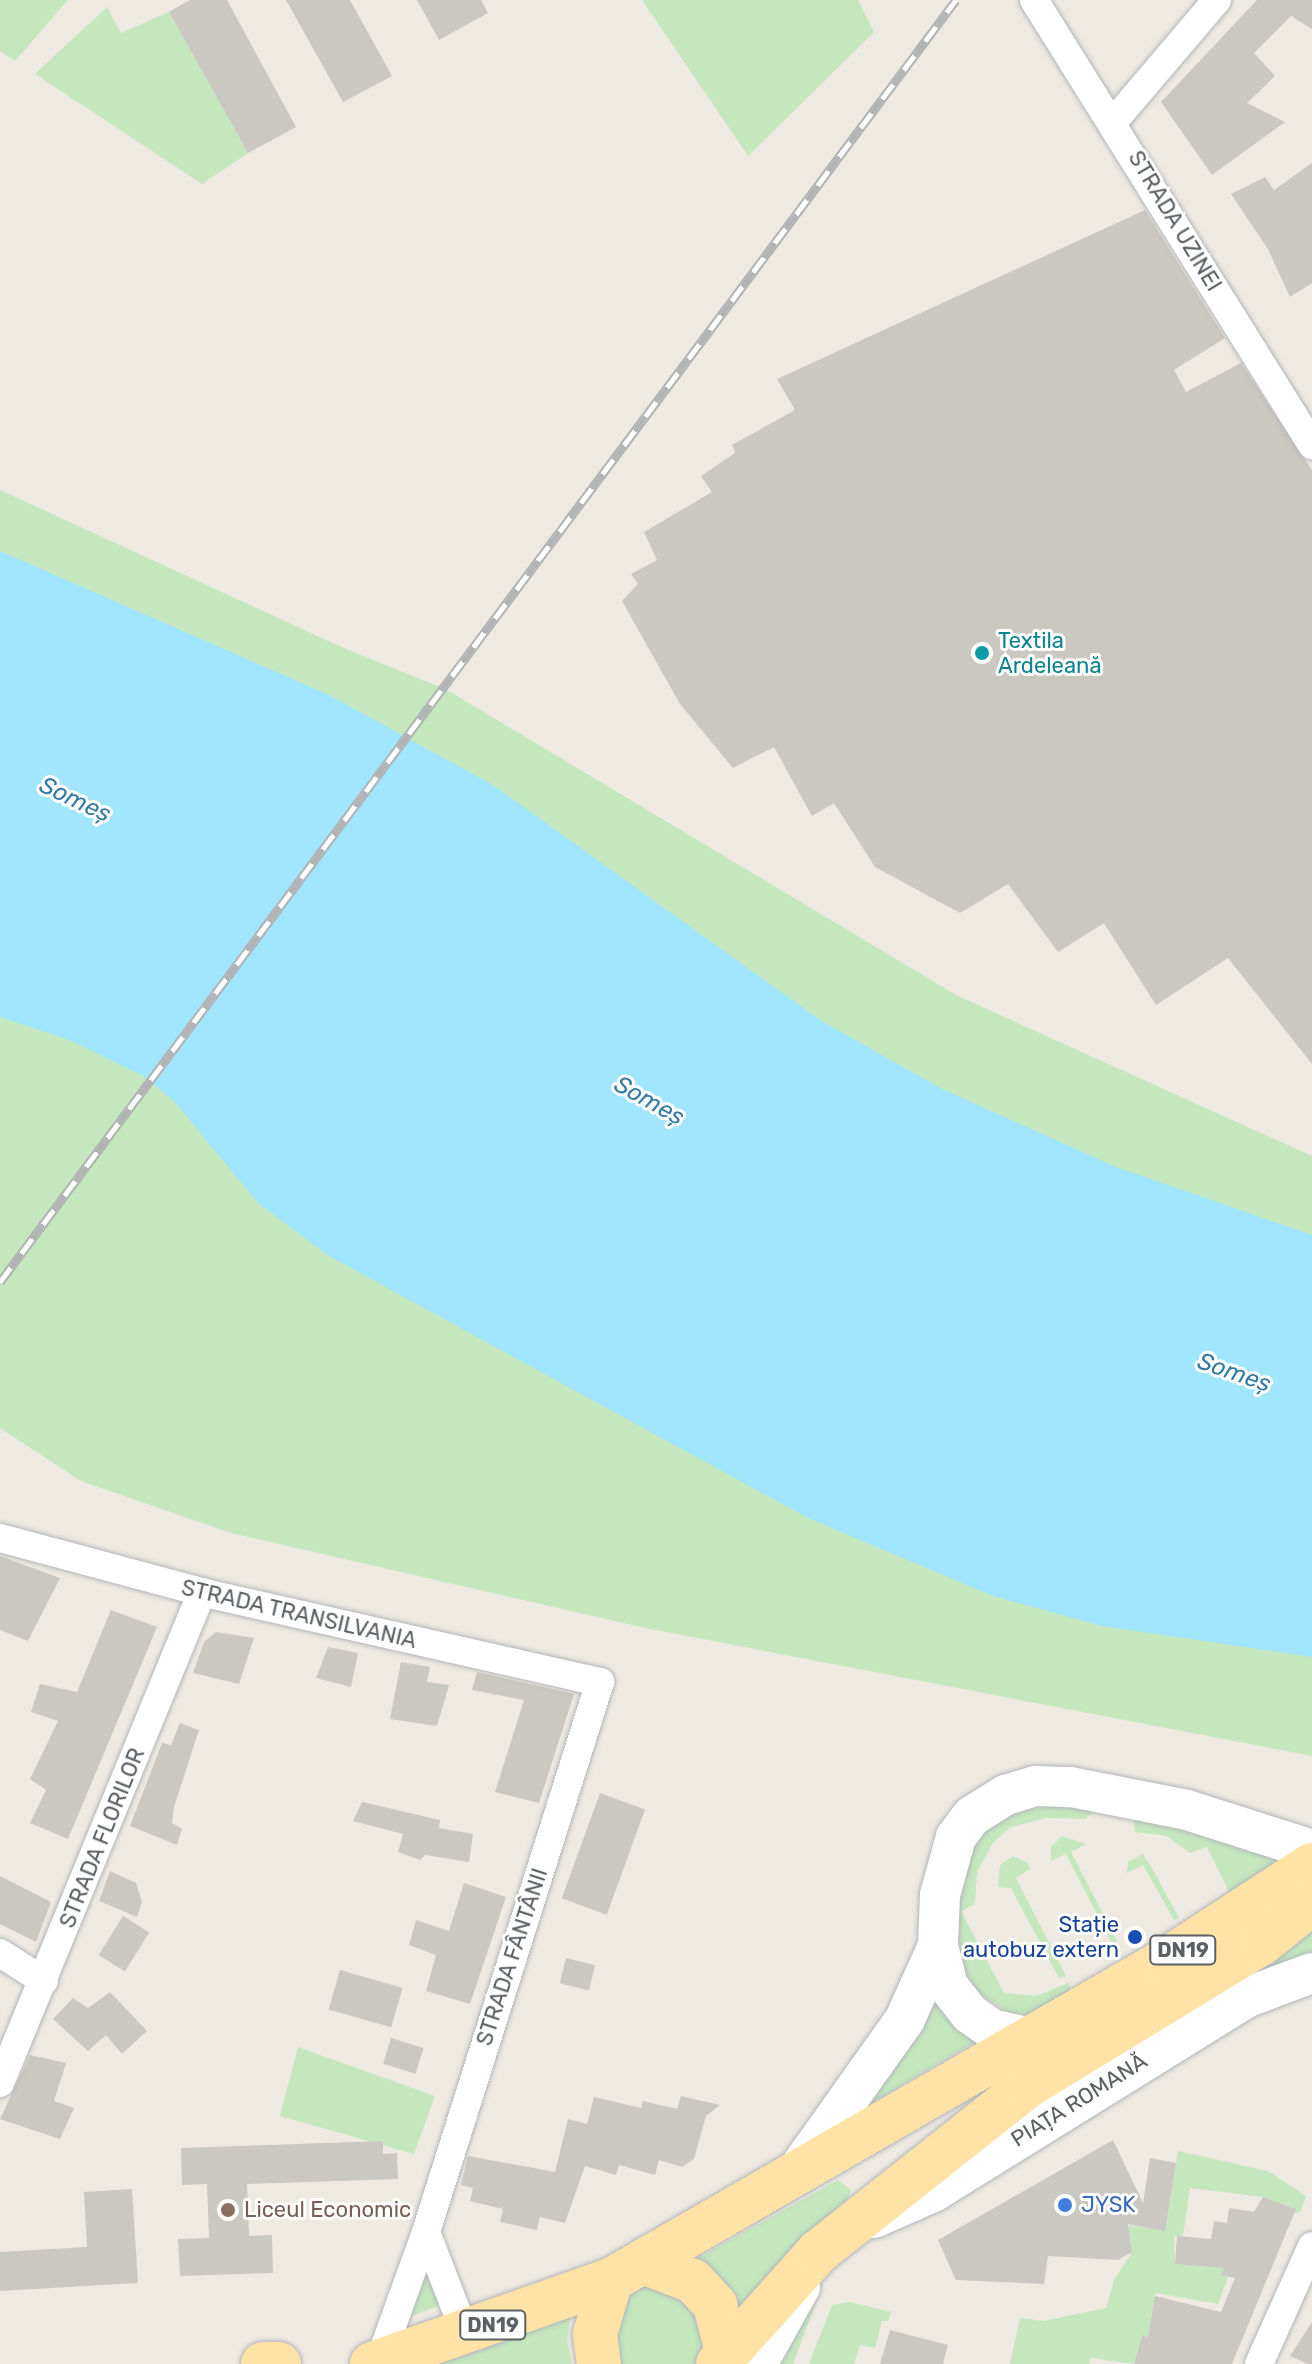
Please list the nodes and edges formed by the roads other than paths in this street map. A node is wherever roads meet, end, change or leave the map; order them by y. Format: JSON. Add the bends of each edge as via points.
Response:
{"nodes":[{"id":1,"x":1034,"y":0,"type":"edge"},
{"id":2,"x":1217,"y":0,"type":"edge"},
{"id":3,"x":1114,"y":121,"type":"junction"},
{"id":4,"x":1312,"y":445,"type":"edge"},
{"id":5,"x":0,"y":1538,"type":"edge"},
{"id":6,"x":202,"y":1592,"type":"junction"},
{"id":7,"x":600,"y":1682,"type":"joint"},
{"id":8,"x":1312,"y":1850,"type":"edge"},
{"id":9,"x":1312,"y":1865,"type":"edge"},
{"id":10,"x":1312,"y":1903,"type":"edge"},
{"id":11,"x":938,"y":1946,"type":"junction"},
{"id":12,"x":0,"y":1953,"type":"edge"},
{"id":13,"x":1312,"y":1973,"type":"edge"},
{"id":14,"x":44,"y":1981,"type":"junction"},
{"id":15,"x":1050,"y":2042,"type":"junction"},
{"id":16,"x":0,"y":2083,"type":"edge"},
{"id":17,"x":800,"y":2167,"type":"junction"},
{"id":18,"x":426,"y":2232,"type":"junction"},
{"id":19,"x":833,"y":2241,"type":"junction"},
{"id":20,"x":1312,"y":2246,"type":"edge"},
{"id":21,"x":627,"y":2271,"type":"junction"},
{"id":22,"x":465,"y":2333,"type":"junction"},
{"id":23,"x":732,"y":2361,"type":"edge"},
{"id":24,"x":376,"y":2363,"type":"edge"},
{"id":25,"x":263,"y":2364,"type":"edge"},
{"id":26,"x":279,"y":2364,"type":"edge"},
{"id":27,"x":599,"y":2364,"type":"edge"},
{"id":28,"x":1259,"y":2364,"type":"edge"}],
"edges":[{"from":1,"to":3,"type":"street","name":"STRADA UZINEI"},
{"from":2,"to":3,"type":"street"},
{"from":3,"to":4,"type":"street","name":"STRADA UZINEI"},
{"from":5,"to":6,"type":"street","name":"STRADA TRANSILVANIA"},
{"from":6,"to":7,"type":"street","name":"STRADA TRANSILVANIA"},
{"from":6,"to":14,"type":"street","name":"STRADA FLORILOR"},
{"from":7,"to":18,"type":"street","name":"STRADA FÂNTÂNII"},
{"from":8,"to":11,"type":"street","via":[[1160,1803],[1036,1786],[1006,1795],[960,1828],[940,1895]]},
{"from":9,"to":15,"type":"main road","number":"DN19"},
{"from":10,"to":15,"type":"main road","number":"DN19","via":[[1262,1943]]},
{"from":11,"to":15,"type":"street","via":[[948,1986],[970,2014],[993,2030]]},
{"from":11,"to":17,"type":"street","via":[[905,2019]]},
{"from":12,"to":14,"type":"street"},
{"from":13,"to":19,"type":"street","name":"PIAȚA ROMANĂ","via":[[1248,1997],[933,2192]]},
{"from":14,"to":16,"type":"street","name":"STRADA FLORILOR"},
{"from":15,"to":17,"type":"main road","number":"DN19"},
{"from":15,"to":19,"type":"main road","name":"PIAȚA ROMANĂ","number":"DN19","via":[[1029,2085]]},
{"from":17,"to":21,"type":"main road","number":"DN19"},
{"from":18,"to":22,"type":"street"},
{"from":18,"to":24,"type":"street","name":"STRADA FÂNTÂNII"},
{"from":19,"to":23,"type":"main road","name":"PIAȚA ROMANĂ","number":"DN19"},
{"from":20,"to":28,"type":"street"},
{"from":21,"to":22,"type":"main road","number":"DN19"},
{"from":21,"to":23,"type":"main road","name":"PIAȚA ROMANĂ","number":"DN19","via":[[693,2281],[715,2305]]},
{"from":21,"to":27,"type":"main road","via":[[595,2334]]},
{"from":22,"to":24,"type":"main road","number":"DN19"},
{"from":25,"to":26,"type":"main road"}]}
